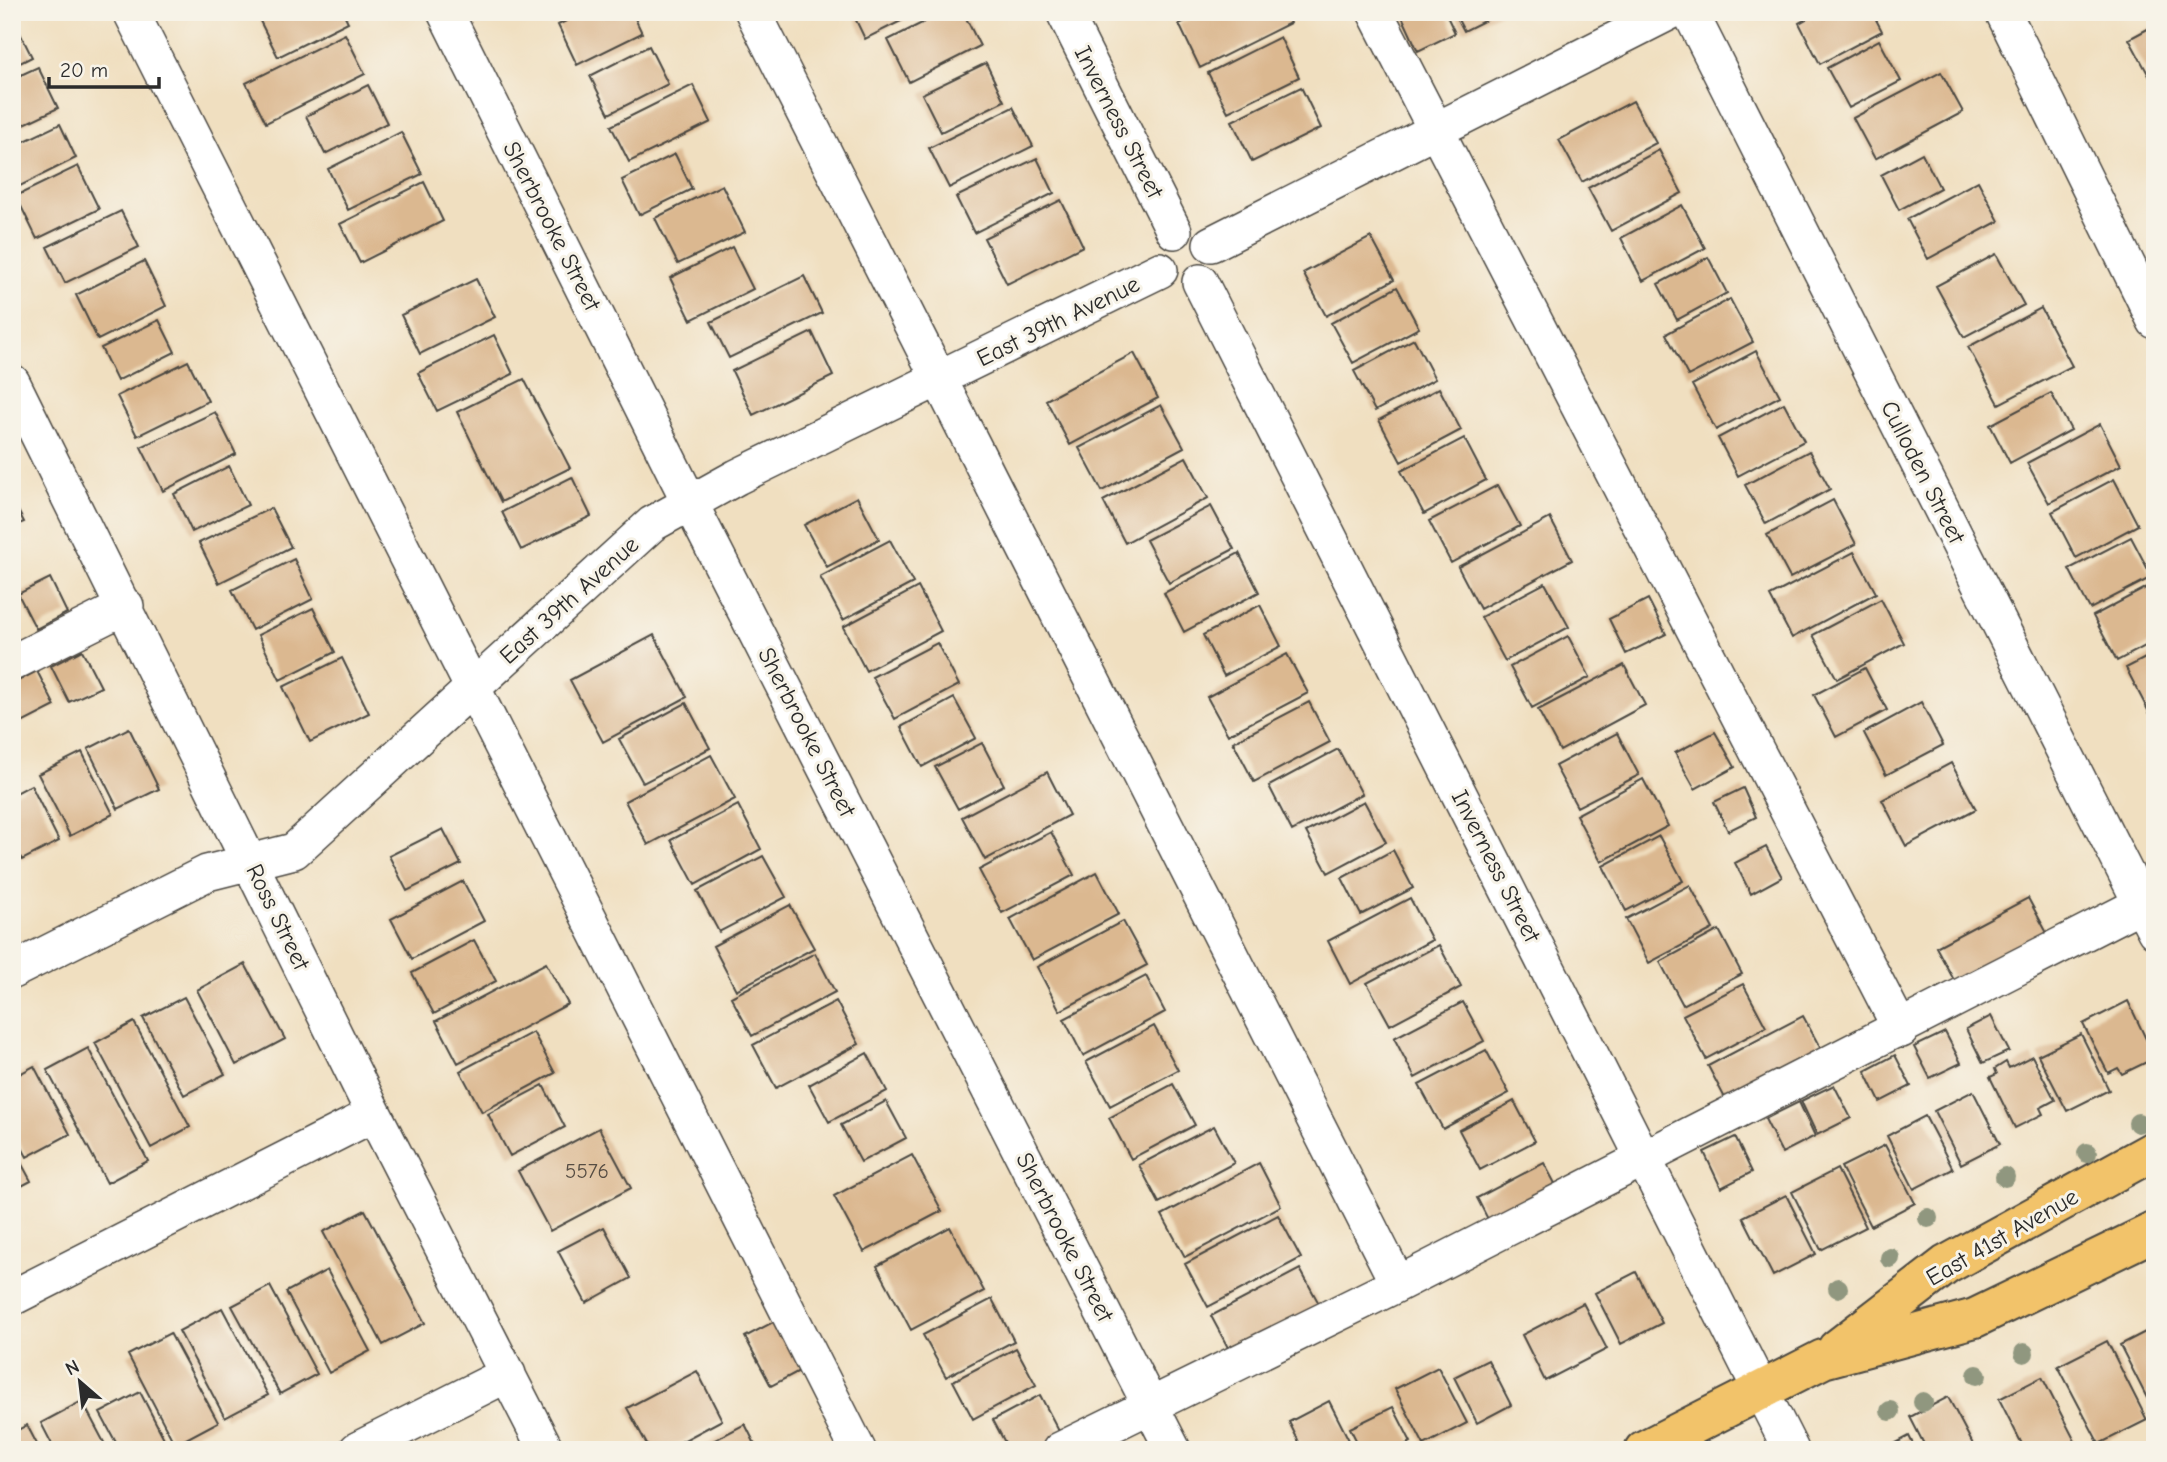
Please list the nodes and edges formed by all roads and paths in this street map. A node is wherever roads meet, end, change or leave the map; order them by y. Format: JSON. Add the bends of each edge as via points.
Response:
{"nodes":[{"id":1,"x":131,"y":12,"type":"edge"},
{"id":2,"x":445,"y":12,"type":"edge"},
{"id":3,"x":753,"y":12,"type":"edge"},
{"id":4,"x":1065,"y":12,"type":"edge"},
{"id":5,"x":1375,"y":12,"type":"edge"},
{"id":6,"x":1670,"y":12,"type":"edge"},
{"id":7,"x":1690,"y":12,"type":"edge"},
{"id":8,"x":2003,"y":12,"type":"edge"},
{"id":9,"x":1434,"y":133,"type":"junction"},
{"id":10,"x":1174,"y":231,"type":"junction"},
{"id":11,"x":1211,"y":244,"type":"junction"},
{"id":12,"x":1160,"y":270,"type":"junction"},
{"id":13,"x":1200,"y":282,"type":"junction"},
{"id":14,"x":2155,"y":321,"type":"edge"},
{"id":15,"x":937,"y":380,"type":"junction"},
{"id":16,"x":12,"y":382,"type":"edge"},
{"id":17,"x":691,"y":503,"type":"junction"},
{"id":18,"x":125,"y":606,"type":"junction"},
{"id":19,"x":12,"y":663,"type":"edge"},
{"id":20,"x":473,"y":688,"type":"junction"},
{"id":21,"x":250,"y":862,"type":"junction"},
{"id":22,"x":2150,"y":911,"type":"edge"},
{"id":23,"x":12,"y":971,"type":"edge"},
{"id":24,"x":1901,"y":1030,"type":"junction"},
{"id":25,"x":374,"y":1114,"type":"junction"},
{"id":26,"x":2155,"y":1150,"type":"edge"},
{"id":27,"x":1643,"y":1157,"type":"junction"},
{"id":28,"x":2155,"y":1231,"type":"edge"},
{"id":29,"x":1398,"y":1284,"type":"junction"},
{"id":30,"x":12,"y":1298,"type":"edge"},
{"id":31,"x":1823,"y":1359,"type":"junction"},
{"id":32,"x":508,"y":1374,"type":"junction"},
{"id":33,"x":1760,"y":1390,"type":"junction"},
{"id":34,"x":1152,"y":1407,"type":"junction"},
{"id":35,"x":357,"y":1450,"type":"edge"},
{"id":36,"x":546,"y":1450,"type":"edge"},
{"id":37,"x":858,"y":1450,"type":"edge"},
{"id":38,"x":1060,"y":1450,"type":"edge"},
{"id":39,"x":1173,"y":1450,"type":"edge"},
{"id":40,"x":1644,"y":1450,"type":"edge"},
{"id":41,"x":1791,"y":1450,"type":"edge"}],
"edges":[{"from":1,"to":20,"type":"street"},
{"from":2,"to":17,"type":"street","name":"Sherbrooke Street"},
{"from":3,"to":15,"type":"street"},
{"from":4,"to":10,"type":"street","name":"Inverness Street"},
{"from":5,"to":9,"type":"street"},
{"from":6,"to":9,"type":"street"},
{"from":7,"to":22,"type":"street","name":"Culloden Street"},
{"from":8,"to":14,"type":"street"},
{"from":9,"to":11,"type":"street"},
{"from":9,"to":24,"type":"street"},
{"from":10,"to":11,"type":"street","via":[[1196,230]]},
{"from":10,"to":12,"type":"street","via":[[1159,248]]},
{"from":11,"to":13,"type":"street","via":[[1213,265]]},
{"from":12,"to":13,"type":"street","via":[[1178,285]]},
{"from":12,"to":15,"type":"street","name":"East 39th Avenue"},
{"from":13,"to":27,"type":"street","name":"Inverness Street"},
{"from":15,"to":17,"type":"street","name":"East 39th Avenue"},
{"from":15,"to":29,"type":"street"},
{"from":16,"to":18,"type":"street","name":"Ross Street"},
{"from":17,"to":20,"type":"street","name":"East 39th Avenue","via":[[652,524]]},
{"from":17,"to":34,"type":"street","name":"Sherbrooke Street"},
{"from":18,"to":19,"type":"street"},
{"from":18,"to":21,"type":"street","name":"Ross Street"},
{"from":20,"to":21,"type":"street","name":"East 39th Avenue","via":[[295,851]]},
{"from":20,"to":37,"type":"street"},
{"from":21,"to":23,"type":"street","name":"East 39th Avenue","via":[[207,873]]},
{"from":21,"to":25,"type":"street","name":"Ross Street"},
{"from":22,"to":24,"type":"street"},
{"from":24,"to":27,"type":"street"},
{"from":25,"to":30,"type":"street"},
{"from":25,"to":32,"type":"street","name":"Ross Street"},
{"from":26,"to":31,"type":"main road","name":"East 41st Avenue","via":[[1946,1265]]},
{"from":27,"to":29,"type":"street"},
{"from":27,"to":33,"type":"street","name":"Inverness Street"},
{"from":28,"to":31,"type":"main road","name":"East 41st Avenue","via":[[1975,1318]]},
{"from":29,"to":34,"type":"street"},
{"from":31,"to":33,"type":"main road","name":"East 41st Avenue"},
{"from":32,"to":35,"type":"street"},
{"from":32,"to":36,"type":"street","name":"Ross Street"},
{"from":33,"to":40,"type":"main road","name":"East 41st Avenue"},
{"from":33,"to":41,"type":"street","name":"Inverness Street"},
{"from":34,"to":38,"type":"street"},
{"from":34,"to":39,"type":"street","name":"Sherbrooke Street"}]}
